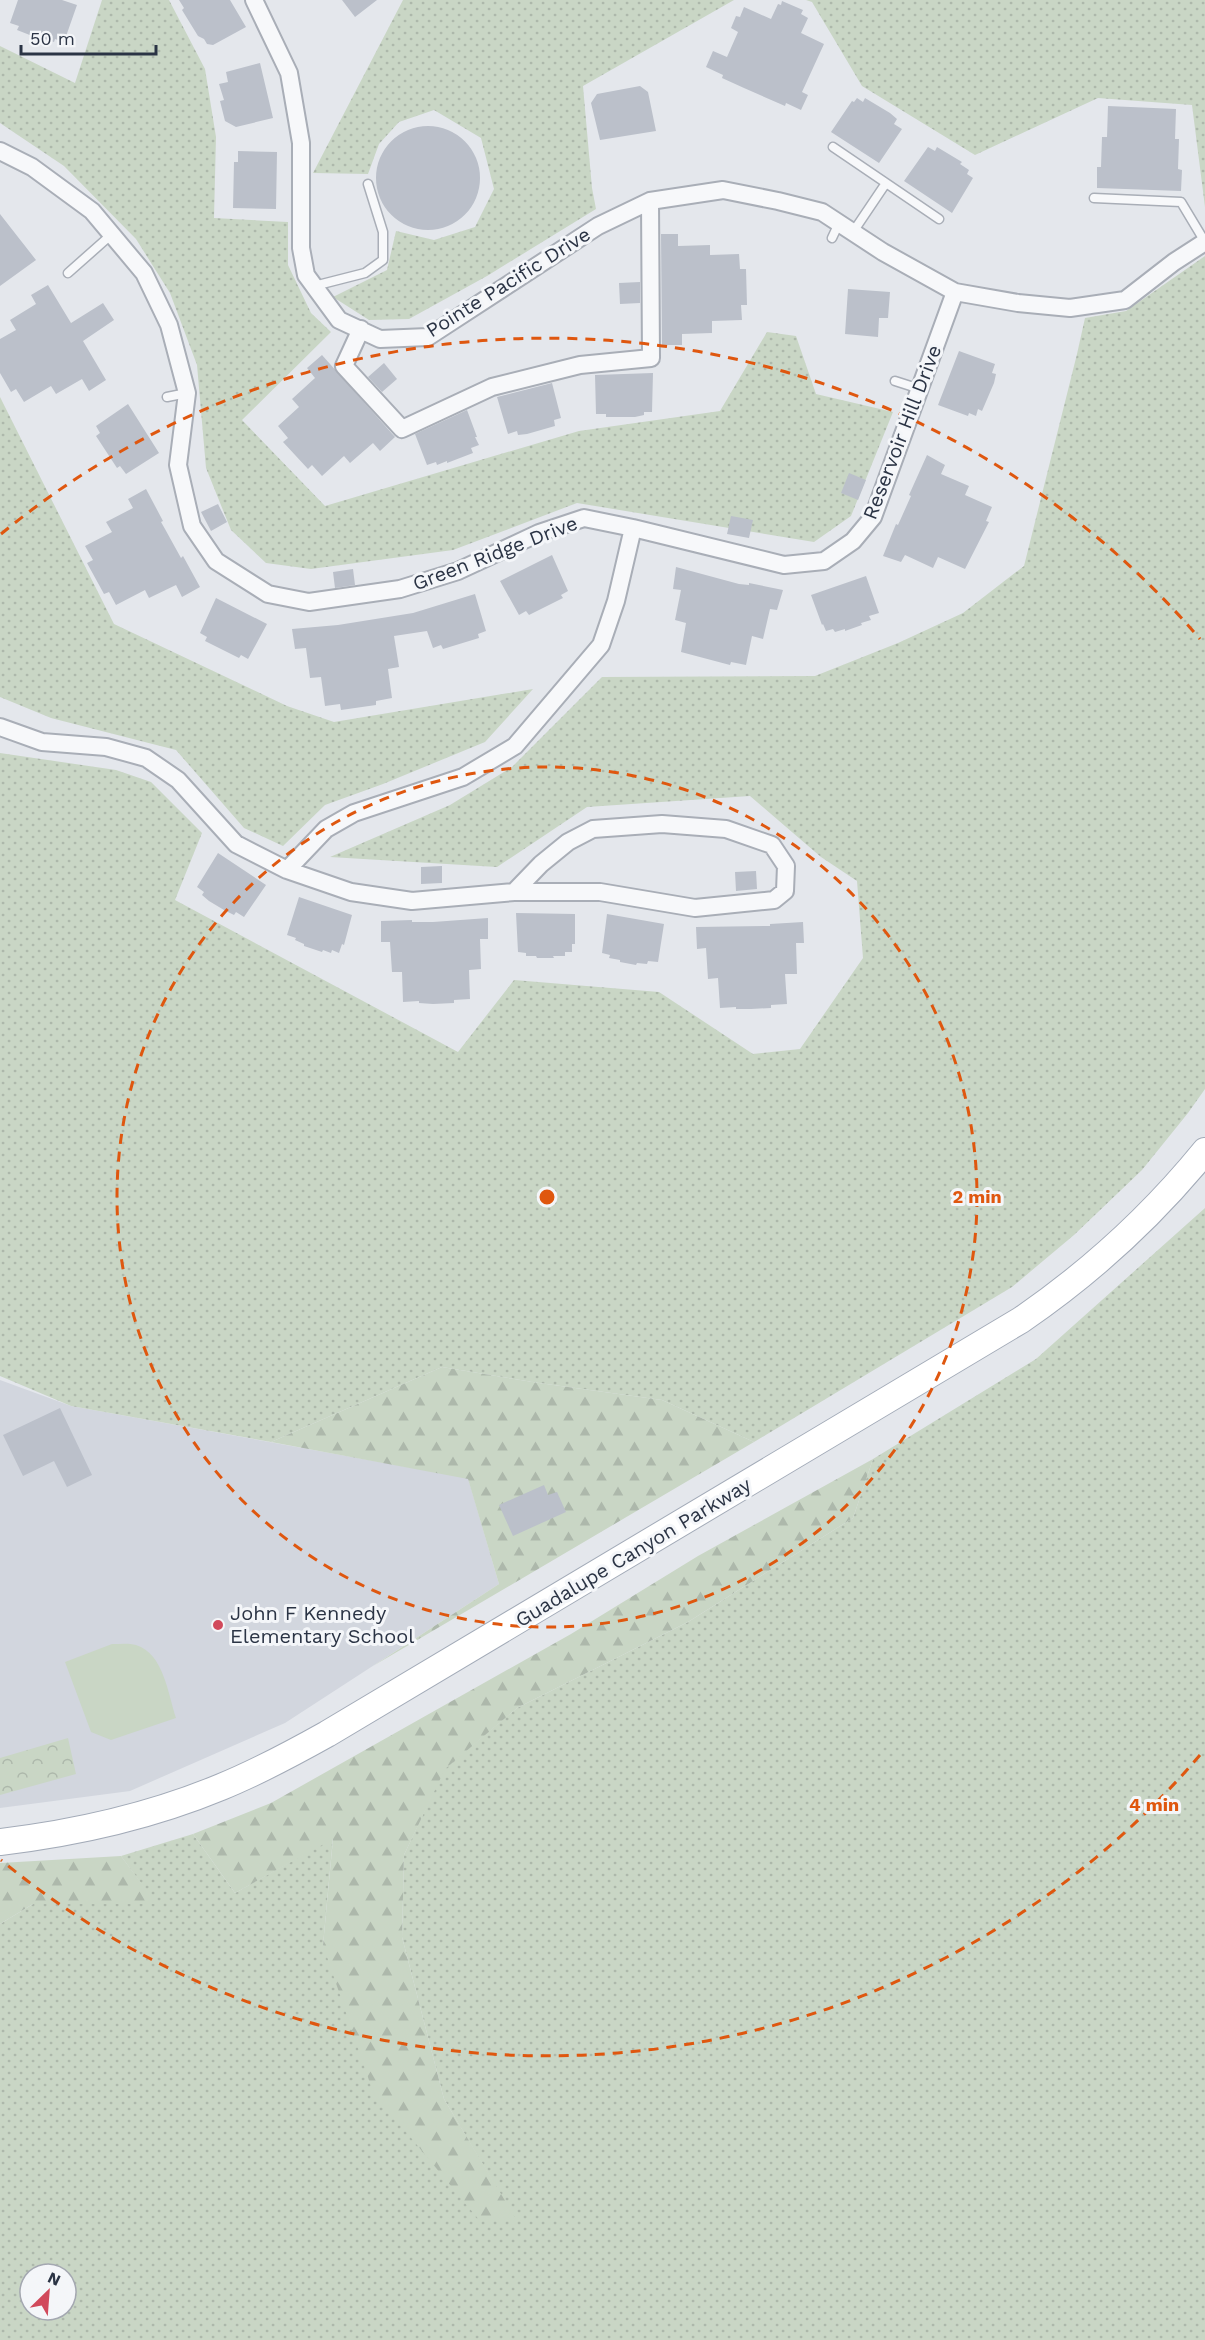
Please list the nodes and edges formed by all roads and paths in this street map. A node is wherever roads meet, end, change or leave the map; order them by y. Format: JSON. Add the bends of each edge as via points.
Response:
{"nodes":[{"id":1,"x":254,"y":0,"type":"edge"},
{"id":2,"x":833,"y":147,"type":"dead end"},
{"id":3,"x":0,"y":151,"type":"edge"},
{"id":4,"x":886,"y":183,"type":"junction"},
{"id":5,"x":368,"y":184,"type":"dead end"},
{"id":6,"x":1094,"y":198,"type":"dead end"},
{"id":7,"x":650,"y":201,"type":"junction"},
{"id":8,"x":939,"y":219,"type":"dead end"},
{"id":9,"x":841,"y":231,"type":"junction"},
{"id":10,"x":112,"y":234,"type":"junction"},
{"id":11,"x":1205,"y":242,"type":"edge"},
{"id":12,"x":68,"y":273,"type":"dead end"},
{"id":13,"x":314,"y":286,"type":"junction"},
{"id":14,"x":955,"y":292,"type":"junction"},
{"id":15,"x":361,"y":329,"type":"junction"},
{"id":16,"x":895,"y":381,"type":"dead end"},
{"id":17,"x":920,"y":389,"type":"junction"},
{"id":18,"x":186,"y":393,"type":"junction"},
{"id":19,"x":167,"y":397,"type":"dead end"},
{"id":20,"x":633,"y":528,"type":"junction"},
{"id":21,"x":0,"y":727,"type":"edge"},
{"id":22,"x":287,"y":870,"type":"junction"},
{"id":23,"x":514,"y":892,"type":"junction"},
{"id":24,"x":1205,"y":1150,"type":"edge"},
{"id":25,"x":0,"y":1842,"type":"edge"}],
"edges":[{"from":1,"to":13,"type":"street","name":"Pointe Pacific Drive","via":[[289,73],[301,143],[301,248],[306,275]]},
{"from":2,"to":4,"type":"lane"},
{"from":3,"to":10,"type":"street","name":"Green Ridge Drive","via":[[32,167],[92,211]]},
{"from":4,"to":8,"type":"lane"},
{"from":4,"to":9,"type":"lane"},
{"from":5,"to":13,"type":"lane","via":[[383,232],[384,260],[365,273]]},
{"from":6,"to":11,"type":"lane","via":[[1181,202]]},
{"from":7,"to":9,"type":"street","name":"Pointe Pacific Drive","via":[[723,190],[822,212]]},
{"from":7,"to":15,"type":"street","name":"Pointe Pacific Drive","via":[[598,226],[428,337],[380,339]]},
{"from":7,"to":15,"type":"street","via":[[651,358],[580,365],[492,387],[402,429],[344,366]]},
{"from":9,"to":14,"type":"street","name":"Pointe Pacific Drive"},
{"from":10,"to":12,"type":"lane"},
{"from":10,"to":18,"type":"street","name":"Green Ridge Drive","via":[[144,273],[169,325]]},
{"from":11,"to":14,"type":"street","name":"Pointe Pacific Drive","via":[[1125,300],[1070,308]]},
{"from":13,"to":15,"type":"street","name":"Pointe Pacific Drive","via":[[339,320]]},
{"from":14,"to":17,"type":"street","name":"Reservoir Hill Drive"},
{"from":16,"to":17,"type":"lane"},
{"from":17,"to":20,"type":"street","name":"Reservoir Hill Drive","via":[[873,517],[853,541],[824,561],[784,565]]},
{"from":18,"to":19,"type":"lane"},
{"from":18,"to":20,"type":"street","name":"Green Ridge Drive","via":[[178,465],[192,526],[216,561],[268,594],[309,602],[400,589],[458,571],[539,533],[584,518]]},
{"from":20,"to":22,"type":"street","via":[[616,601],[600,645],[515,746],[463,777],[354,813],[326,830]]},
{"from":21,"to":22,"type":"street","via":[[42,742],[106,747],[146,758],[178,780],[236,844]]},
{"from":22,"to":23,"type":"street","via":[[351,892],[412,901]]},
{"from":23,"to":23,"type":"street","via":[[600,892],[695,908],[774,900],[785,891],[786,866],[772,845],[726,829],[662,824],[593,829],[568,842]]},
{"from":24,"to":25,"type":"main road","name":"Guadalupe Canyon Parkway","via":[[1158,1205],[1114,1247],[1021,1320],[352,1719],[258,1771],[184,1801],[89,1827]]}]}
